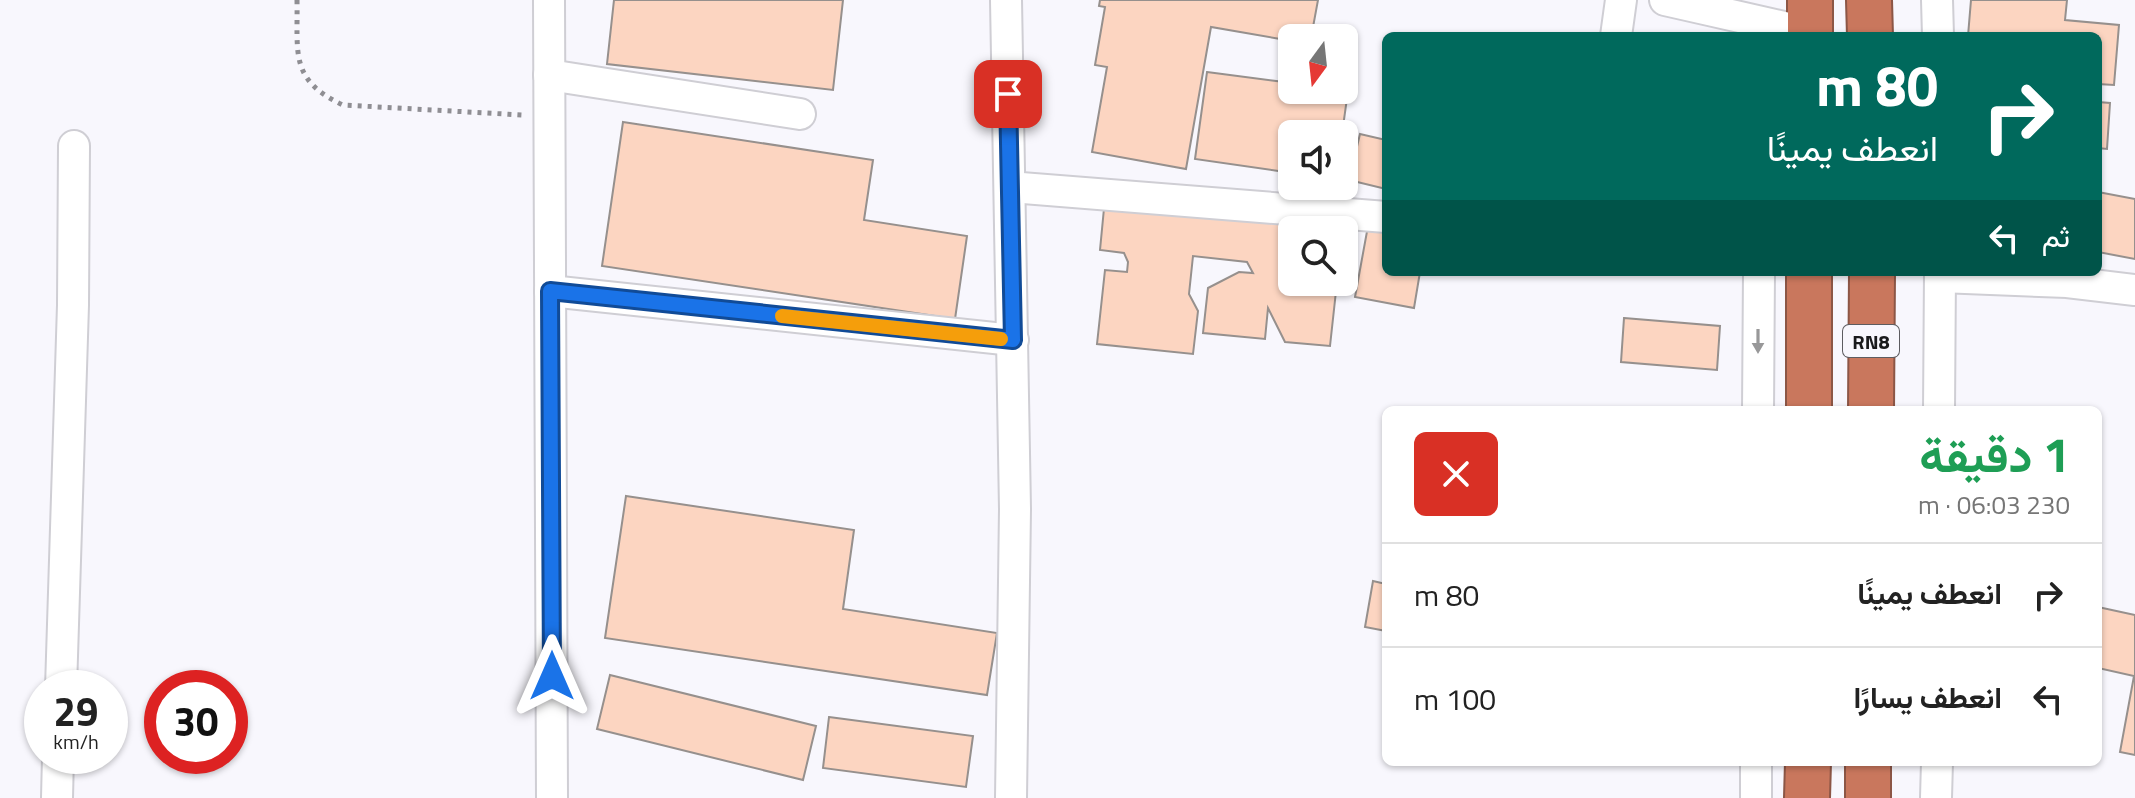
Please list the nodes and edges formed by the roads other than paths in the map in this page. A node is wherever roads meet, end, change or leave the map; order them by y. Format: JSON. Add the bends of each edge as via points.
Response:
{"nodes":[{"id":1,"x":549,"y":0,"type":"edge"},
{"id":2,"x":1006,"y":0,"type":"edge"},
{"id":3,"x":1621,"y":0,"type":"edge"},
{"id":4,"x":1665,"y":0,"type":"edge"},
{"id":5,"x":1869,"y":0,"type":"edge"},
{"id":6,"x":1937,"y":0,"type":"edge"},
{"id":7,"x":1761,"y":19,"type":"edge"},
{"id":8,"x":1810,"y":23,"type":"edge"},
{"id":9,"x":1617,"y":32,"type":"edge"},
{"id":10,"x":1870,"y":32,"type":"edge"},
{"id":11,"x":1938,"y":32,"type":"edge"},
{"id":12,"x":549,"y":75,"type":"junction"},
{"id":13,"x":800,"y":114,"type":"dead end"},
{"id":14,"x":74,"y":146,"type":"dead end"},
{"id":15,"x":1010,"y":187,"type":"junction"},
{"id":16,"x":1382,"y":217,"type":"edge"},
{"id":17,"x":1759,"y":276,"type":"edge"},
{"id":18,"x":1809,"y":276,"type":"edge"},
{"id":19,"x":1872,"y":276,"type":"edge"},
{"id":20,"x":1940,"y":276,"type":"edge"},
{"id":21,"x":1958,"y":276,"type":"edge"},
{"id":22,"x":2135,"y":290,"type":"edge"},
{"id":23,"x":550,"y":291,"type":"junction"},
{"id":24,"x":1013,"y":340,"type":"junction"},
{"id":25,"x":1758,"y":406,"type":"edge"},
{"id":26,"x":1809,"y":406,"type":"edge"},
{"id":27,"x":1871,"y":406,"type":"edge"},
{"id":28,"x":1939,"y":406,"type":"edge"},
{"id":29,"x":62,"y":670,"type":"edge"},
{"id":30,"x":1756,"y":766,"type":"edge"},
{"id":31,"x":1808,"y":766,"type":"edge"},
{"id":32,"x":1868,"y":766,"type":"edge"},
{"id":33,"x":1937,"y":766,"type":"edge"},
{"id":34,"x":58,"y":774,"type":"edge"},
{"id":35,"x":57,"y":798,"type":"edge"},
{"id":36,"x":552,"y":798,"type":"edge"},
{"id":37,"x":1011,"y":798,"type":"edge"},
{"id":38,"x":1756,"y":798,"type":"edge"},
{"id":39,"x":1807,"y":798,"type":"edge"},
{"id":40,"x":1868,"y":798,"type":"edge"},
{"id":41,"x":1936,"y":798,"type":"edge"}],
"edges":[{"from":1,"to":12,"type":"street"},
{"from":2,"to":15,"type":"street"},
{"from":3,"to":9,"type":"street"},
{"from":4,"to":7,"type":"street"},
{"from":5,"to":10,"type":"highway"},
{"from":6,"to":11,"type":"street"},
{"from":7,"to":8,"type":"street"},
{"from":12,"to":13,"type":"street"},
{"from":12,"to":23,"type":"street"},
{"from":14,"to":29,"type":"street"},
{"from":15,"to":16,"type":"street"},
{"from":15,"to":24,"type":"street"},
{"from":17,"to":25,"type":"street","one_way":true},
{"from":18,"to":26,"type":"highway"},
{"from":19,"to":27,"type":"highway","number":"RN8"},
{"from":20,"to":28,"type":"street"},
{"from":21,"to":22,"type":"street"},
{"from":23,"to":24,"type":"street"},
{"from":23,"to":36,"type":"street"},
{"from":24,"to":37,"type":"street"},
{"from":30,"to":38,"type":"street"},
{"from":31,"to":39,"type":"highway"},
{"from":32,"to":40,"type":"highway"},
{"from":33,"to":41,"type":"street"},
{"from":34,"to":35,"type":"street"}]}
